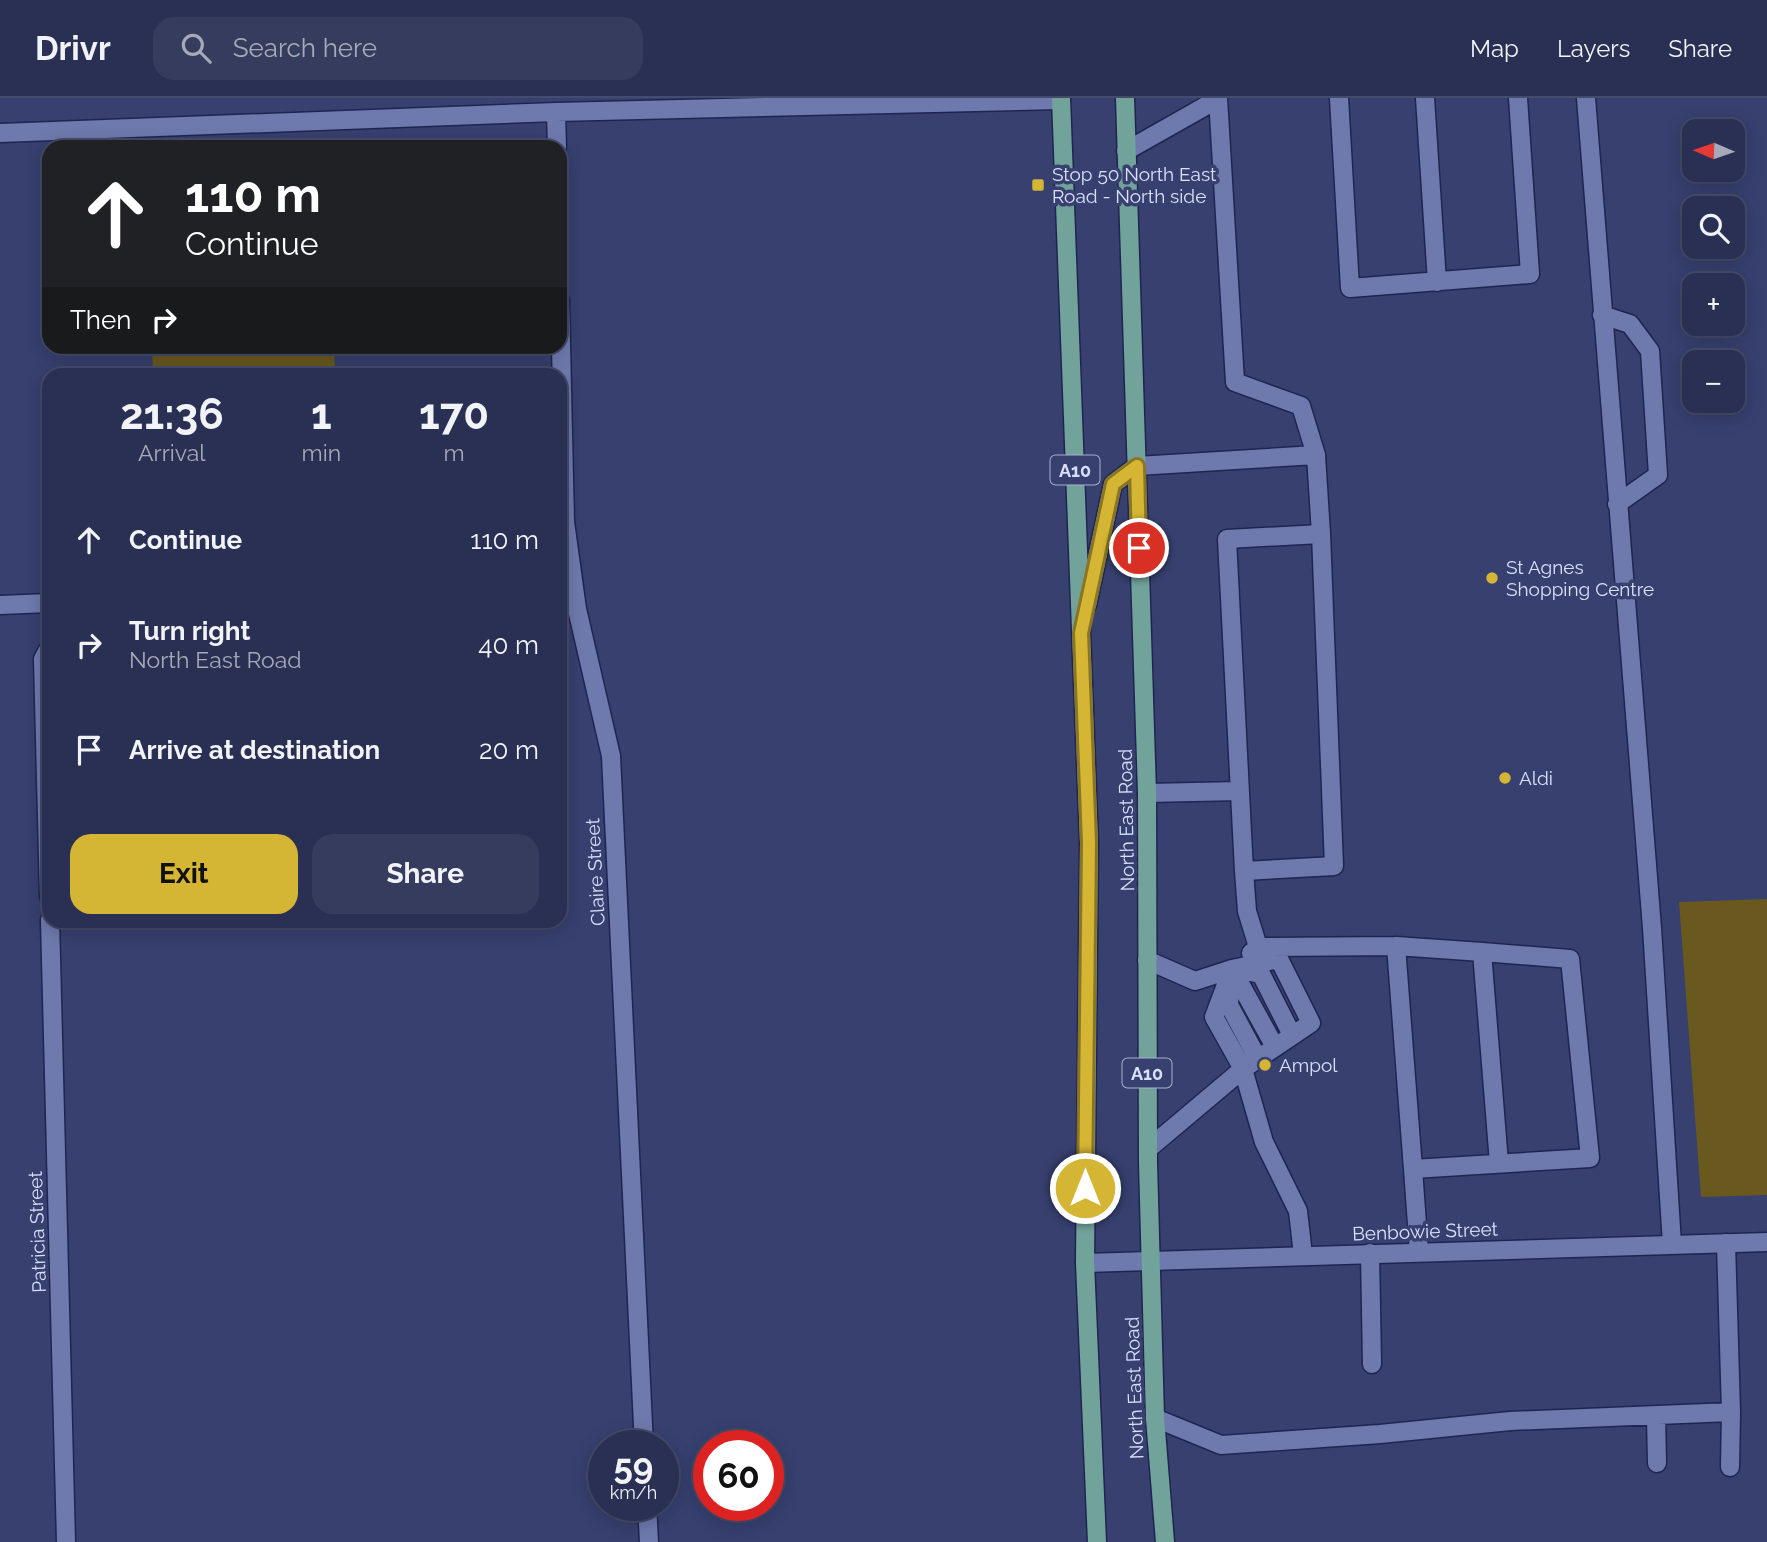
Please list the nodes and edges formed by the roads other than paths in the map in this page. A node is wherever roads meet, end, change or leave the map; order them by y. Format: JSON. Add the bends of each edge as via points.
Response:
{"nodes":[{"id":1,"x":1125,"y":98,"type":"edge"},
{"id":2,"x":1339,"y":98,"type":"edge"},
{"id":3,"x":1425,"y":98,"type":"edge"},
{"id":4,"x":1518,"y":98,"type":"edge"},
{"id":5,"x":1586,"y":98,"type":"edge"},
{"id":6,"x":1061,"y":99,"type":"edge"},
{"id":7,"x":1218,"y":99,"type":"edge"},
{"id":8,"x":556,"y":112,"type":"junction"},
{"id":9,"x":0,"y":133,"type":"edge"},
{"id":10,"x":557,"y":140,"type":"edge"},
{"id":11,"x":1126,"y":151,"type":"junction"},
{"id":12,"x":1437,"y":282,"type":"junction"},
{"id":13,"x":1602,"y":315,"type":"junction"},
{"id":14,"x":1316,"y":455,"type":"junction"},
{"id":15,"x":1137,"y":466,"type":"junction"},
{"id":16,"x":1617,"y":505,"type":"junction"},
{"id":17,"x":1321,"y":534,"type":"junction"},
{"id":18,"x":567,"y":579,"type":"edge"},
{"id":19,"x":42,"y":603,"type":"edge"},
{"id":20,"x":0,"y":605,"type":"edge"},
{"id":21,"x":568,"y":607,"type":"edge"},
{"id":22,"x":1081,"y":633,"type":"junction"},
{"id":23,"x":1240,"y":791,"type":"junction"},
{"id":24,"x":1147,"y":793,"type":"junction"},
{"id":25,"x":1244,"y":871,"type":"junction"},
{"id":26,"x":50,"y":928,"type":"edge"},
{"id":27,"x":1396,"y":946,"type":"junction"},
{"id":28,"x":1258,"y":947,"type":"junction"},
{"id":29,"x":1482,"y":951,"type":"junction"},
{"id":30,"x":1147,"y":960,"type":"junction"},
{"id":31,"x":1232,"y":969,"type":"junction"},
{"id":32,"x":1292,"y":1035,"type":"junction"},
{"id":33,"x":1275,"y":1047,"type":"junction"},
{"id":34,"x":1251,"y":1064,"type":"junction"},
{"id":35,"x":1148,"y":1149,"type":"junction"},
{"id":36,"x":1499,"y":1163,"type":"junction"},
{"id":37,"x":1413,"y":1169,"type":"junction"},
{"id":38,"x":1767,"y":1242,"type":"edge"},
{"id":39,"x":1726,"y":1243,"type":"junction"},
{"id":40,"x":1672,"y":1244,"type":"junction"},
{"id":41,"x":1419,"y":1252,"type":"junction"},
{"id":42,"x":1370,"y":1254,"type":"junction"},
{"id":43,"x":1303,"y":1255,"type":"junction"},
{"id":44,"x":1151,"y":1260,"type":"junction"},
{"id":45,"x":1085,"y":1263,"type":"junction"},
{"id":46,"x":1372,"y":1364,"type":"dead end"},
{"id":47,"x":1731,"y":1412,"type":"junction"},
{"id":48,"x":1656,"y":1415,"type":"junction"},
{"id":49,"x":1155,"y":1419,"type":"junction"},
{"id":50,"x":643,"y":1430,"type":"edge"},
{"id":51,"x":1657,"y":1463,"type":"dead end"},
{"id":52,"x":1730,"y":1467,"type":"dead end"},
{"id":53,"x":648,"y":1521,"type":"edge"},
{"id":54,"x":66,"y":1542,"type":"edge"},
{"id":55,"x":649,"y":1542,"type":"edge"},
{"id":56,"x":1097,"y":1542,"type":"edge"},
{"id":57,"x":1165,"y":1542,"type":"edge"}],
"edges":[{"from":1,"to":11,"type":"main road","name":"North East Road","number":"A10"},
{"from":2,"to":12,"type":"street","via":[[1350,288]]},
{"from":3,"to":12,"type":"street"},
{"from":4,"to":12,"type":"street","via":[[1530,274]]},
{"from":5,"to":13,"type":"street"},
{"from":6,"to":8,"type":"street"},
{"from":6,"to":22,"type":"main road","name":"North East Road","number":"A10"},
{"from":7,"to":11,"type":"street"},
{"from":7,"to":14,"type":"street","via":[[1235,382],[1301,407]]},
{"from":8,"to":9,"type":"street"},
{"from":8,"to":10,"type":"street"},
{"from":11,"to":15,"type":"main road","name":"North East Road","number":"A10"},
{"from":13,"to":16,"type":"street"},
{"from":13,"to":16,"type":"street","via":[[1630,324],[1650,351],[1658,475]]},
{"from":14,"to":15,"type":"street"},
{"from":14,"to":17,"type":"street"},
{"from":15,"to":22,"type":"main road","via":[[1113,484]]},
{"from":15,"to":24,"type":"main road","name":"North East Road","number":"A10"},
{"from":16,"to":40,"type":"street"},
{"from":17,"to":23,"type":"street","via":[[1227,540]]},
{"from":17,"to":25,"type":"street","via":[[1334,866]]},
{"from":18,"to":21,"type":"street","name":"Claire Street"},
{"from":19,"to":20,"type":"street"},
{"from":21,"to":50,"type":"street","name":"Claire Street","via":[[611,757]]},
{"from":22,"to":45,"type":"main road","name":"North East Road","number":"A10","via":[[1089,843]]},
{"from":23,"to":24,"type":"street"},
{"from":23,"to":25,"type":"street"},
{"from":24,"to":30,"type":"main road","name":"North East Road","number":"A10"},
{"from":25,"to":28,"type":"street","via":[[1247,911]]},
{"from":26,"to":54,"type":"street","name":"Patricia Street"},
{"from":27,"to":28,"type":"street"},
{"from":27,"to":29,"type":"street"},
{"from":27,"to":37,"type":"street"},
{"from":28,"to":31,"type":"street"},
{"from":29,"to":36,"type":"street"},
{"from":29,"to":36,"type":"street","via":[[1570,959],[1590,1158]]},
{"from":30,"to":31,"type":"street","via":[[1195,981]]},
{"from":30,"to":35,"type":"main road","name":"North East Road","number":"A10"},
{"from":31,"to":32,"type":"street","via":[[1261,974]]},
{"from":31,"to":32,"type":"street","via":[[1279,959],[1311,1023]]},
{"from":31,"to":33,"type":"street"},
{"from":31,"to":34,"type":"street","via":[[1214,1017]]},
{"from":32,"to":33,"type":"street"},
{"from":33,"to":34,"type":"street"},
{"from":34,"to":35,"type":"street"},
{"from":34,"to":43,"type":"street","via":[[1264,1142],[1298,1211]]},
{"from":35,"to":44,"type":"main road","name":"North East Road","number":"A10"},
{"from":36,"to":37,"type":"street"},
{"from":37,"to":41,"type":"street"},
{"from":38,"to":39,"type":"street","name":"Benbowie Street"},
{"from":39,"to":40,"type":"street","name":"Benbowie Street"},
{"from":39,"to":47,"type":"street"},
{"from":40,"to":41,"type":"street","name":"Benbowie Street"},
{"from":41,"to":42,"type":"street","name":"Benbowie Street"},
{"from":42,"to":43,"type":"street","name":"Benbowie Street"},
{"from":42,"to":46,"type":"street"},
{"from":43,"to":44,"type":"street","name":"Benbowie Street"},
{"from":44,"to":45,"type":"street","name":"Benbowie Street"},
{"from":44,"to":49,"type":"main road","name":"North East Road","number":"A10"},
{"from":45,"to":56,"type":"main road","name":"North East Road","number":"A10"},
{"from":47,"to":48,"type":"street"},
{"from":47,"to":52,"type":"street"},
{"from":48,"to":49,"type":"street","via":[[1510,1421],[1221,1445]]},
{"from":48,"to":51,"type":"street"},
{"from":49,"to":57,"type":"main road","name":"North East Road","number":"A10"},
{"from":53,"to":55,"type":"street"}]}
